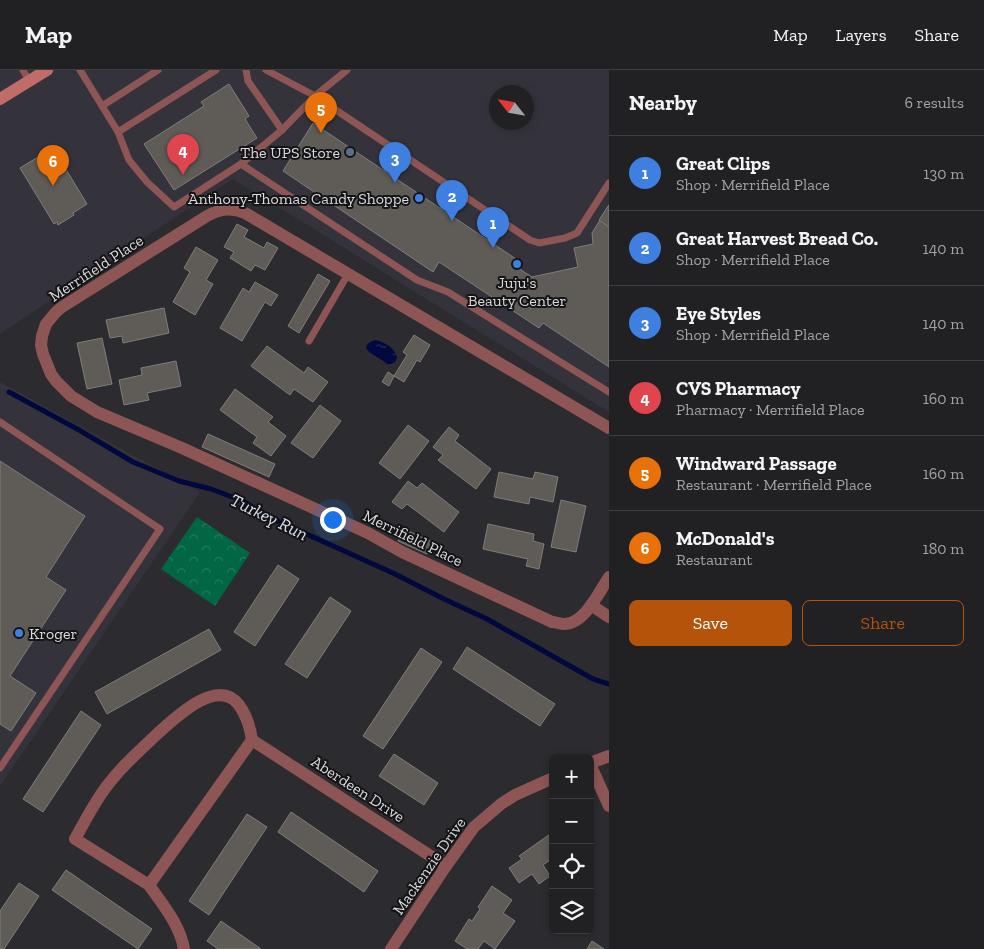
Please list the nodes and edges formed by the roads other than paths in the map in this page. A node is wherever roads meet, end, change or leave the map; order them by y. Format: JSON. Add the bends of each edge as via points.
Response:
{"nodes":[{"id":1,"x":47,"y":70,"type":"edge"},
{"id":2,"x":80,"y":70,"type":"edge"},
{"id":3,"x":158,"y":70,"type":"edge"},
{"id":4,"x":216,"y":70,"type":"edge"},
{"id":5,"x":246,"y":70,"type":"edge"},
{"id":6,"x":266,"y":70,"type":"edge"},
{"id":7,"x":347,"y":70,"type":"edge"},
{"id":8,"x":275,"y":72,"type":"edge"},
{"id":9,"x":26,"y":76,"type":"edge"},
{"id":10,"x":316,"y":96,"type":"junction"},
{"id":11,"x":0,"y":100,"type":"edge"},
{"id":12,"x":102,"y":106,"type":"junction"},
{"id":13,"x":282,"y":130,"type":"junction"},
{"id":14,"x":118,"y":132,"type":"junction"},
{"id":15,"x":241,"y":164,"type":"junction"},
{"id":16,"x":609,"y":184,"type":"edge"},
{"id":17,"x":348,"y":274,"type":"junction"},
{"id":18,"x":309,"y":341,"type":"dead end"},
{"id":19,"x":609,"y":392,"type":"edge"},
{"id":20,"x":0,"y":422,"type":"edge"},
{"id":21,"x":609,"y":428,"type":"edge"},
{"id":22,"x":609,"y":577,"type":"edge"},
{"id":23,"x":591,"y":605,"type":"junction"},
{"id":24,"x":609,"y":617,"type":"edge"},
{"id":25,"x":252,"y":740,"type":"junction"},
{"id":26,"x":609,"y":756,"type":"edge"},
{"id":27,"x":594,"y":762,"type":"edge"},
{"id":28,"x":0,"y":768,"type":"edge"},
{"id":29,"x":594,"y":773,"type":"edge"},
{"id":30,"x":549,"y":780,"type":"edge"},
{"id":31,"x":609,"y":806,"type":"edge"},
{"id":32,"x":446,"y":866,"type":"junction"},
{"id":33,"x":149,"y":885,"type":"junction"},
{"id":34,"x":184,"y":949,"type":"edge"},
{"id":35,"x":391,"y":949,"type":"edge"}],
"edges":[{"from":1,"to":9,"type":"main road"},
{"from":2,"to":12,"type":"lane"},
{"from":3,"to":12,"type":"lane"},
{"from":4,"to":14,"type":"lane"},
{"from":5,"to":13,"type":"lane","via":[[248,82]]},
{"from":6,"to":8,"type":"lane"},
{"from":7,"to":10,"type":"lane"},
{"from":8,"to":10,"type":"lane"},
{"from":9,"to":11,"type":"main road"},
{"from":10,"to":13,"type":"lane"},
{"from":10,"to":16,"type":"lane","via":[[539,243],[576,233]]},
{"from":12,"to":14,"type":"lane"},
{"from":13,"to":15,"type":"lane"},
{"from":14,"to":15,"type":"lane","via":[[129,160],[174,207]]},
{"from":15,"to":19,"type":"lane","via":[[417,280],[448,292]]},
{"from":17,"to":18,"type":"lane"},
{"from":17,"to":21,"type":"street","name":"Merrifield Place"},
{"from":17,"to":23,"type":"street","name":"Merrifield Place","via":[[238,210],[222,210],[207,216],[62,307],[44,330],[43,354],[51,374],[63,389],[97,412],[368,533],[543,618],[565,624],[576,621]]},
{"from":20,"to":28,"type":"lane","via":[[160,529]]},
{"from":22,"to":23,"type":"street","name":"Merrifield Place"},
{"from":23,"to":24,"type":"street"},
{"from":25,"to":32,"type":"street","name":"Aberdeen Drive"},
{"from":25,"to":33,"type":"street"},
{"from":25,"to":33,"type":"street","via":[[247,717],[237,702],[230,696],[212,696],[181,713],[128,760],[104,790],[75,839]]},
{"from":26,"to":27,"type":"street"},
{"from":29,"to":31,"type":"street"},
{"from":30,"to":32,"type":"street","name":"Mackenzie Drive","via":[[501,804],[474,828]]},
{"from":32,"to":35,"type":"street","name":"Mackenzie Drive"},
{"from":33,"to":34,"type":"street","via":[[179,931]]}]}
